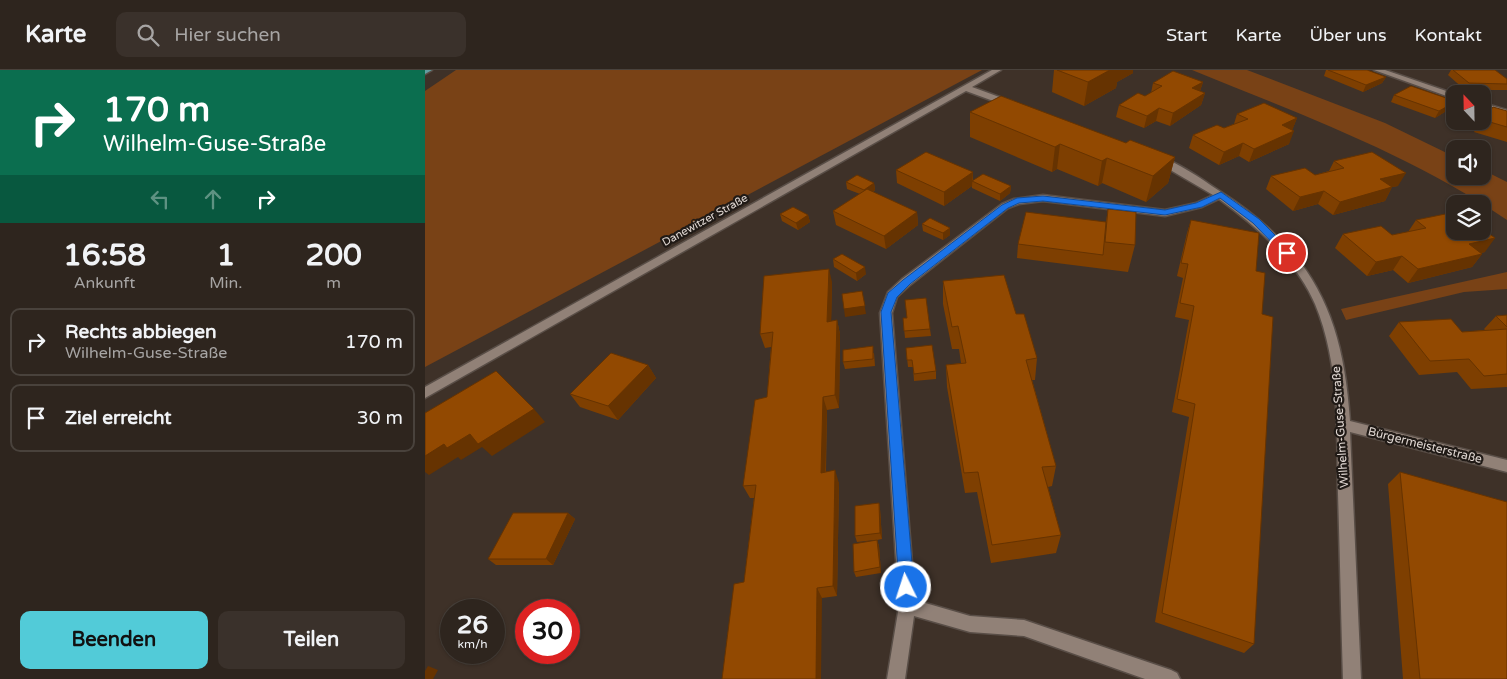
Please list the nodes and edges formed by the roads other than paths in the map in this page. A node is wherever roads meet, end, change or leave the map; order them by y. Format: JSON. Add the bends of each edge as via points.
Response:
{"nodes":[{"id":1,"x":997,"y":70,"type":"edge"},
{"id":2,"x":1378,"y":70,"type":"edge"},
{"id":3,"x":966,"y":88,"type":"junction"},
{"id":4,"x":1446,"y":95,"type":"edge"},
{"id":5,"x":1491,"y":107,"type":"edge"},
{"id":6,"x":1020,"y":108,"type":"edge"},
{"id":7,"x":1507,"y":112,"type":"edge"},
{"id":8,"x":1145,"y":153,"type":"edge"},
{"id":9,"x":1221,"y":195,"type":"junction"},
{"id":10,"x":425,"y":392,"type":"edge"},
{"id":11,"x":1343,"y":424,"type":"junction"},
{"id":12,"x":1507,"y":466,"type":"edge"},
{"id":13,"x":907,"y":606,"type":"junction"},
{"id":14,"x":896,"y":679,"type":"edge"},
{"id":15,"x":1171,"y":679,"type":"edge"},
{"id":16,"x":1352,"y":679,"type":"edge"}],
"edges":[{"from":1,"to":3,"type":"street","name":"Danewitzer Straße"},
{"from":2,"to":4,"type":"street"},
{"from":3,"to":6,"type":"street"},
{"from":3,"to":10,"type":"street","name":"Danewitzer Straße"},
{"from":5,"to":7,"type":"street"},
{"from":8,"to":9,"type":"street","name":"Wilhelm-Guse-Straße"},
{"from":9,"to":11,"type":"street","name":"Wilhelm-Guse-Straße","via":[[1256,221],[1308,280],[1329,327]]},
{"from":9,"to":13,"type":"street","via":[[1199,205],[1165,213],[1043,198],[1017,201],[1005,206],[965,236],[892,295],[886,312]]},
{"from":11,"to":12,"type":"street","name":"Bürgermeisterstraße"},
{"from":11,"to":16,"type":"street","name":"Wilhelm-Guse-Straße"},
{"from":13,"to":14,"type":"street"},
{"from":13,"to":15,"type":"street","via":[[970,624],[1024,628]]}]}
